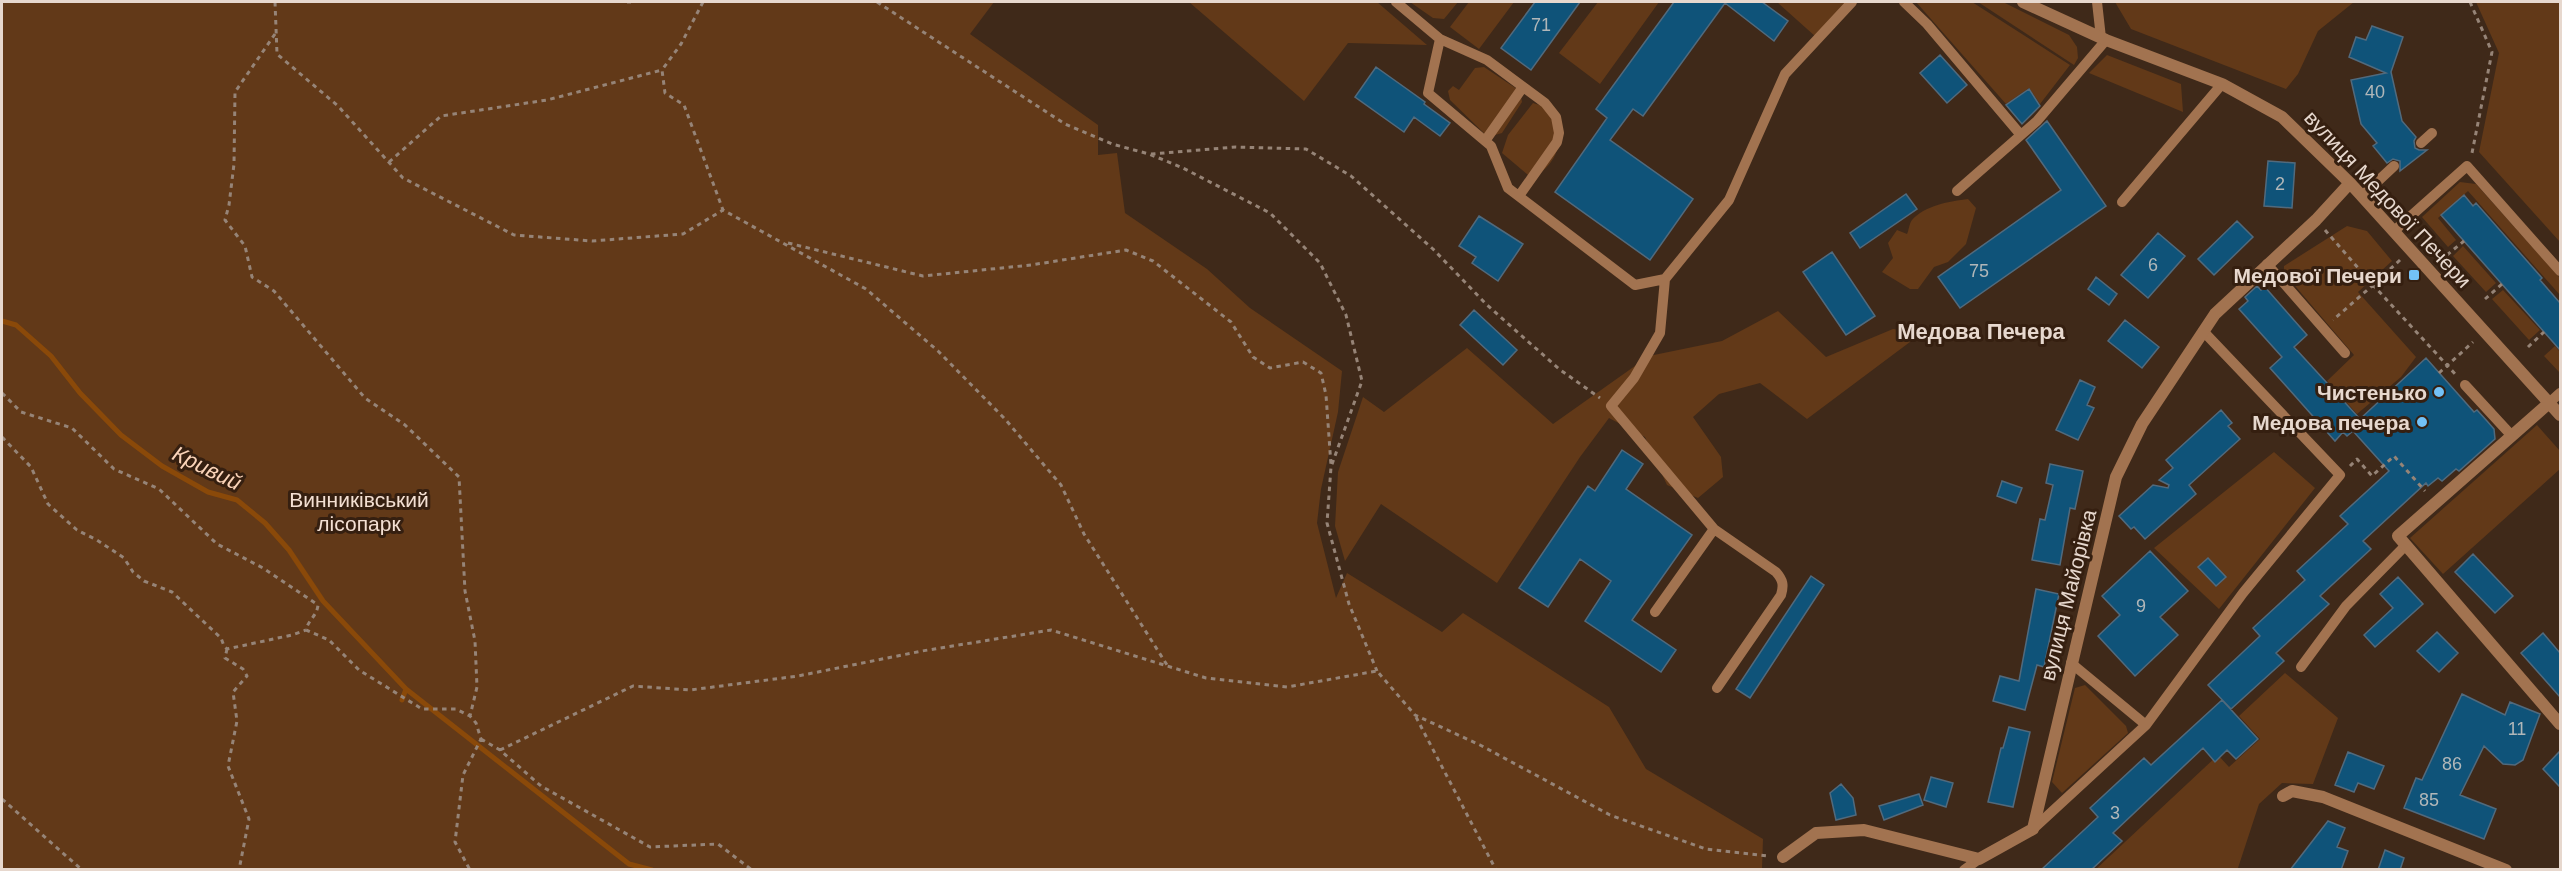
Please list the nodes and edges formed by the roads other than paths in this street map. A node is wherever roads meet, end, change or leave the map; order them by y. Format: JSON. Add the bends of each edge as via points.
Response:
{"nodes":[{"id":1,"x":1396,"y":2,"type":"edge"},
{"id":2,"x":1852,"y":2,"type":"edge"},
{"id":3,"x":1904,"y":2,"type":"edge"},
{"id":4,"x":2023,"y":2,"type":"edge"},
{"id":5,"x":2097,"y":2,"type":"edge"},
{"id":6,"x":1440,"y":39,"type":"junction"},
{"id":7,"x":2103,"y":39,"type":"junction"},
{"id":8,"x":2222,"y":84,"type":"junction"},
{"id":9,"x":1523,"y":87,"type":"junction"},
{"id":10,"x":2432,"y":133,"type":"dead end"},
{"id":11,"x":2020,"y":134,"type":"junction"},
{"id":12,"x":1485,"y":141,"type":"junction"},
{"id":13,"x":2421,"y":143,"type":"dead end"},
{"id":14,"x":2394,"y":165,"type":"dead end"},
{"id":15,"x":2350,"y":183,"type":"junction"},
{"id":16,"x":1957,"y":191,"type":"dead end"},
{"id":17,"x":1519,"y":196,"type":"junction"},
{"id":18,"x":2362,"y":196,"type":"junction"},
{"id":19,"x":2122,"y":202,"type":"dead end"},
{"id":20,"x":2394,"y":231,"type":"junction"},
{"id":21,"x":2267,"y":264,"type":"junction"},
{"id":22,"x":2560,"y":271,"type":"edge"},
{"id":23,"x":1665,"y":279,"type":"junction"},
{"id":24,"x":2203,"y":331,"type":"junction"},
{"id":25,"x":2345,"y":353,"type":"dead end"},
{"id":26,"x":2465,"y":385,"type":"road end"},
{"id":27,"x":2560,"y":393,"type":"edge"},
{"id":28,"x":2549,"y":403,"type":"junction"},
{"id":29,"x":2560,"y":415,"type":"edge"},
{"id":30,"x":2511,"y":436,"type":"junction"},
{"id":31,"x":1714,"y":528,"type":"junction"},
{"id":32,"x":2402,"y":541,"type":"junction"},
{"id":33,"x":1655,"y":612,"type":"dead end"},
{"id":34,"x":2071,"y":663,"type":"junction"},
{"id":35,"x":2301,"y":667,"type":"dead end"},
{"id":36,"x":1716,"y":688,"type":"dead end"},
{"id":37,"x":2560,"y":723,"type":"edge"},
{"id":38,"x":2146,"y":726,"type":"junction"},
{"id":39,"x":2283,"y":796,"type":"dead end"},
{"id":40,"x":2033,"y":829,"type":"junction"},
{"id":41,"x":1783,"y":857,"type":"road end"},
{"id":42,"x":1979,"y":860,"type":"junction"},
{"id":43,"x":1964,"y":870,"type":"edge"},
{"id":44,"x":2506,"y":870,"type":"edge"}],
"edges":[{"from":1,"to":6,"type":"lane"},
{"from":2,"to":23,"type":"lane","via":[[1785,74],[1729,200]]},
{"from":3,"to":11,"type":"lane"},
{"from":4,"to":7,"type":"street","name":"вулиця Медової Печери"},
{"from":5,"to":7,"type":"lane"},
{"from":6,"to":9,"type":"lane","via":[[1487,60]]},
{"from":6,"to":12,"type":"lane","via":[[1428,93]]},
{"from":7,"to":8,"type":"street","name":"вулиця Медової Печери"},
{"from":7,"to":11,"type":"lane","via":[[2037,121]]},
{"from":8,"to":15,"type":"street","name":"вулиця Медової Печери","via":[[2282,117]]},
{"from":8,"to":19,"type":"lane"},
{"from":9,"to":12,"type":"lane"},
{"from":9,"to":17,"type":"lane","via":[[1551,109],[1559,133],[1553,149]]},
{"from":10,"to":13,"type":"lane"},
{"from":11,"to":16,"type":"lane"},
{"from":12,"to":17,"type":"lane","via":[[1491,146],[1508,188]]},
{"from":14,"to":18,"type":"lane"},
{"from":15,"to":18,"type":"street","name":"вулиця Медової Печери"},
{"from":15,"to":21,"type":"street","name":"вулиця Майорівка"},
{"from":17,"to":23,"type":"lane","via":[[1635,285]]},
{"from":18,"to":20,"type":"street","name":"вулиця Медової Печери"},
{"from":20,"to":22,"type":"lane","via":[[2467,166]]},
{"from":20,"to":28,"type":"street","name":"вулиця Медової Печери"},
{"from":21,"to":24,"type":"street","name":"вулиця Майорівка","via":[[2215,314]]},
{"from":21,"to":25,"type":"lane"},
{"from":23,"to":31,"type":"lane","via":[[1660,333],[1634,378],[1611,406]]},
{"from":24,"to":34,"type":"street","name":"вулиця Майорівка","via":[[2142,424],[2116,477]]},
{"from":24,"to":38,"type":"lane","via":[[2340,475],[2243,593]]},
{"from":26,"to":30,"type":"lane"},
{"from":27,"to":28,"type":"lane"},
{"from":28,"to":29,"type":"street","name":"вулиця Медової Печери"},
{"from":28,"to":30,"type":"street"},
{"from":30,"to":32,"type":"street","via":[[2436,503]]},
{"from":31,"to":33,"type":"lane"},
{"from":31,"to":36,"type":"lane","via":[[1776,572],[1784,587]]},
{"from":32,"to":35,"type":"lane","via":[[2346,606]]},
{"from":32,"to":37,"type":"street"},
{"from":34,"to":38,"type":"lane"},
{"from":34,"to":40,"type":"street","name":"вулиця Майорівка"},
{"from":38,"to":40,"type":"lane"},
{"from":39,"to":44,"type":"street","via":[[2292,791],[2323,797]]},
{"from":40,"to":42,"type":"street"},
{"from":41,"to":42,"type":"street","via":[[1816,833],[1864,830]]},
{"from":42,"to":43,"type":"lane"}]}
